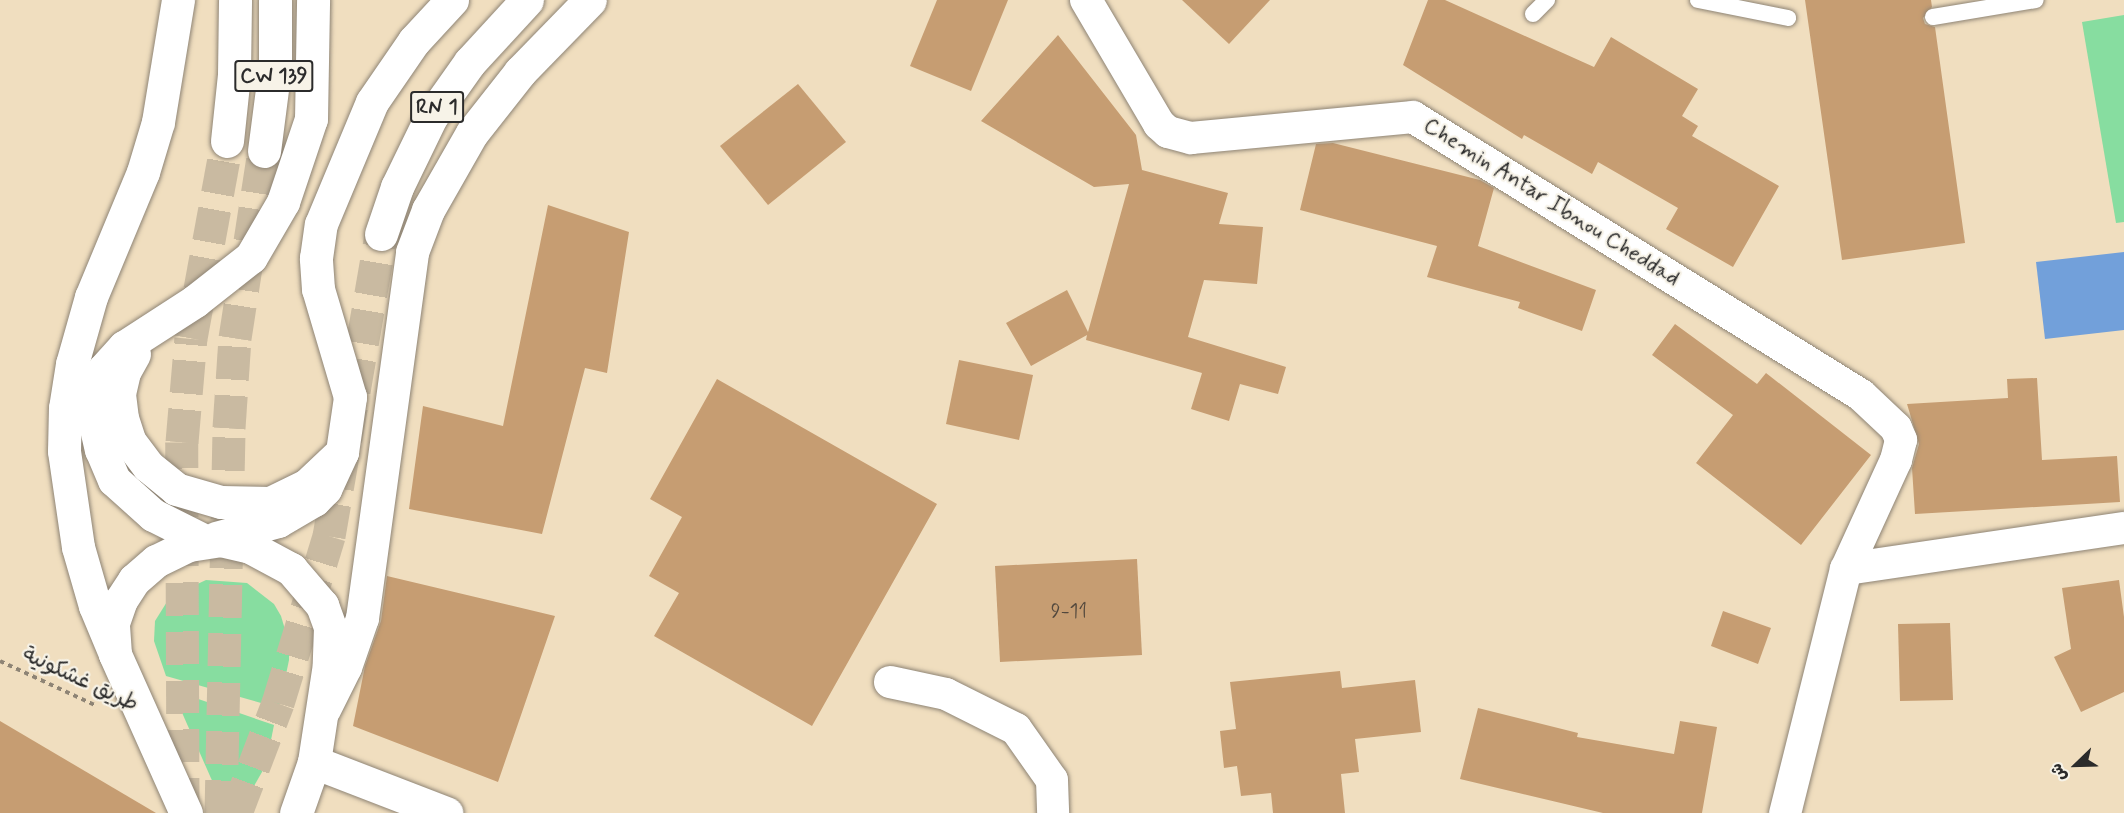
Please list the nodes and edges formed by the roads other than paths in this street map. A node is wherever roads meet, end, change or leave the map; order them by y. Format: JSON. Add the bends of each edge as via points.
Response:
{"nodes":[{"id":1,"x":178,"y":0,"type":"edge"},
{"id":2,"x":235,"y":0,"type":"edge"},
{"id":3,"x":275,"y":0,"type":"edge"},
{"id":4,"x":313,"y":0,"type":"edge"},
{"id":5,"x":452,"y":0,"type":"edge"},
{"id":6,"x":527,"y":0,"type":"edge"},
{"id":7,"x":590,"y":0,"type":"edge"},
{"id":8,"x":1086,"y":0,"type":"edge"},
{"id":9,"x":1546,"y":0,"type":"edge"},
{"id":10,"x":1698,"y":0,"type":"edge"},
{"id":11,"x":2036,"y":0,"type":"edge"},
{"id":12,"x":1533,"y":14,"type":"dead end"},
{"id":13,"x":1933,"y":17,"type":"dead end"},
{"id":14,"x":1788,"y":18,"type":"dead end"},
{"id":15,"x":227,"y":141,"type":"tunnel mouth"},
{"id":16,"x":264,"y":151,"type":"tunnel mouth"},
{"id":17,"x":381,"y":234,"type":"tunnel mouth"},
{"id":18,"x":156,"y":324,"type":"junction"},
{"id":19,"x":342,"y":452,"type":"junction"},
{"id":20,"x":2124,"y":528,"type":"edge"},
{"id":21,"x":206,"y":541,"type":"junction"},
{"id":22,"x":1846,"y":569,"type":"junction"},
{"id":23,"x":115,"y":654,"type":"junction"},
{"id":24,"x":890,"y":682,"type":"dead end"},
{"id":25,"x":324,"y":709,"type":"junction"},
{"id":26,"x":314,"y":762,"type":"junction"},
{"id":27,"x":296,"y":809,"type":"edge"},
{"id":28,"x":186,"y":813,"type":"edge"},
{"id":29,"x":446,"y":813,"type":"edge"},
{"id":30,"x":1053,"y":813,"type":"edge"},
{"id":31,"x":1785,"y":813,"type":"edge"}],
"edges":[{"from":1,"to":23,"type":"main road","via":[[158,122],[136,192],[91,297],[72,364],[65,408],[64,451],[78,547],[95,606]]},
{"from":2,"to":15,"type":"main road","number":"CW 139","via":[[234,74]]},
{"from":3,"to":16,"type":"main road","number":"CW 139","via":[[275,66]]},
{"from":4,"to":18,"type":"main road","via":[[311,119],[283,202],[251,257],[221,282]]},
{"from":5,"to":19,"type":"main road","via":[[414,41],[372,102],[321,224],[316,258],[318,289],[350,396]]},
{"from":6,"to":17,"type":"main road","number":"RN 1","via":[[470,62],[431,117],[397,187]]},
{"from":7,"to":25,"type":"main road","via":[[520,72],[472,133],[428,210],[416,242],[402,310],[362,618],[345,667]]},
{"from":8,"to":22,"type":"street","name":"Chemin Antar Ibnou Cheddad","via":[[1159,124],[1168,132],[1191,138],[1413,117],[1861,395],[1896,428],[1901,440]]},
{"from":9,"to":12,"type":"lane"},
{"from":10,"to":14,"type":"lane"},
{"from":11,"to":13,"type":"lane"},
{"from":18,"to":19,"type":"main road","via":[[124,372],[119,394],[130,442],[148,466],[176,489],[221,502],[270,503],[307,485]]},
{"from":18,"to":21,"type":"main road","via":[[123,346],[104,369],[96,392],[94,419],[101,450],[114,480],[135,500],[153,515]]},
{"from":19,"to":21,"type":"main road","via":[[325,489],[302,508],[278,520]]},
{"from":20,"to":22,"type":"street"},
{"from":21,"to":23,"type":"main road","via":[[172,551],[134,580],[113,623]]},
{"from":21,"to":25,"type":"main road","via":[[234,542],[291,568],[322,605],[330,627]]},
{"from":22,"to":31,"type":"street"},
{"from":23,"to":28,"type":"main road"},
{"from":24,"to":30,"type":"street","via":[[946,694],[1016,729],[1052,780]]},
{"from":25,"to":26,"type":"main road"},
{"from":26,"to":27,"type":"main road"},
{"from":26,"to":29,"type":"main road"}]}
